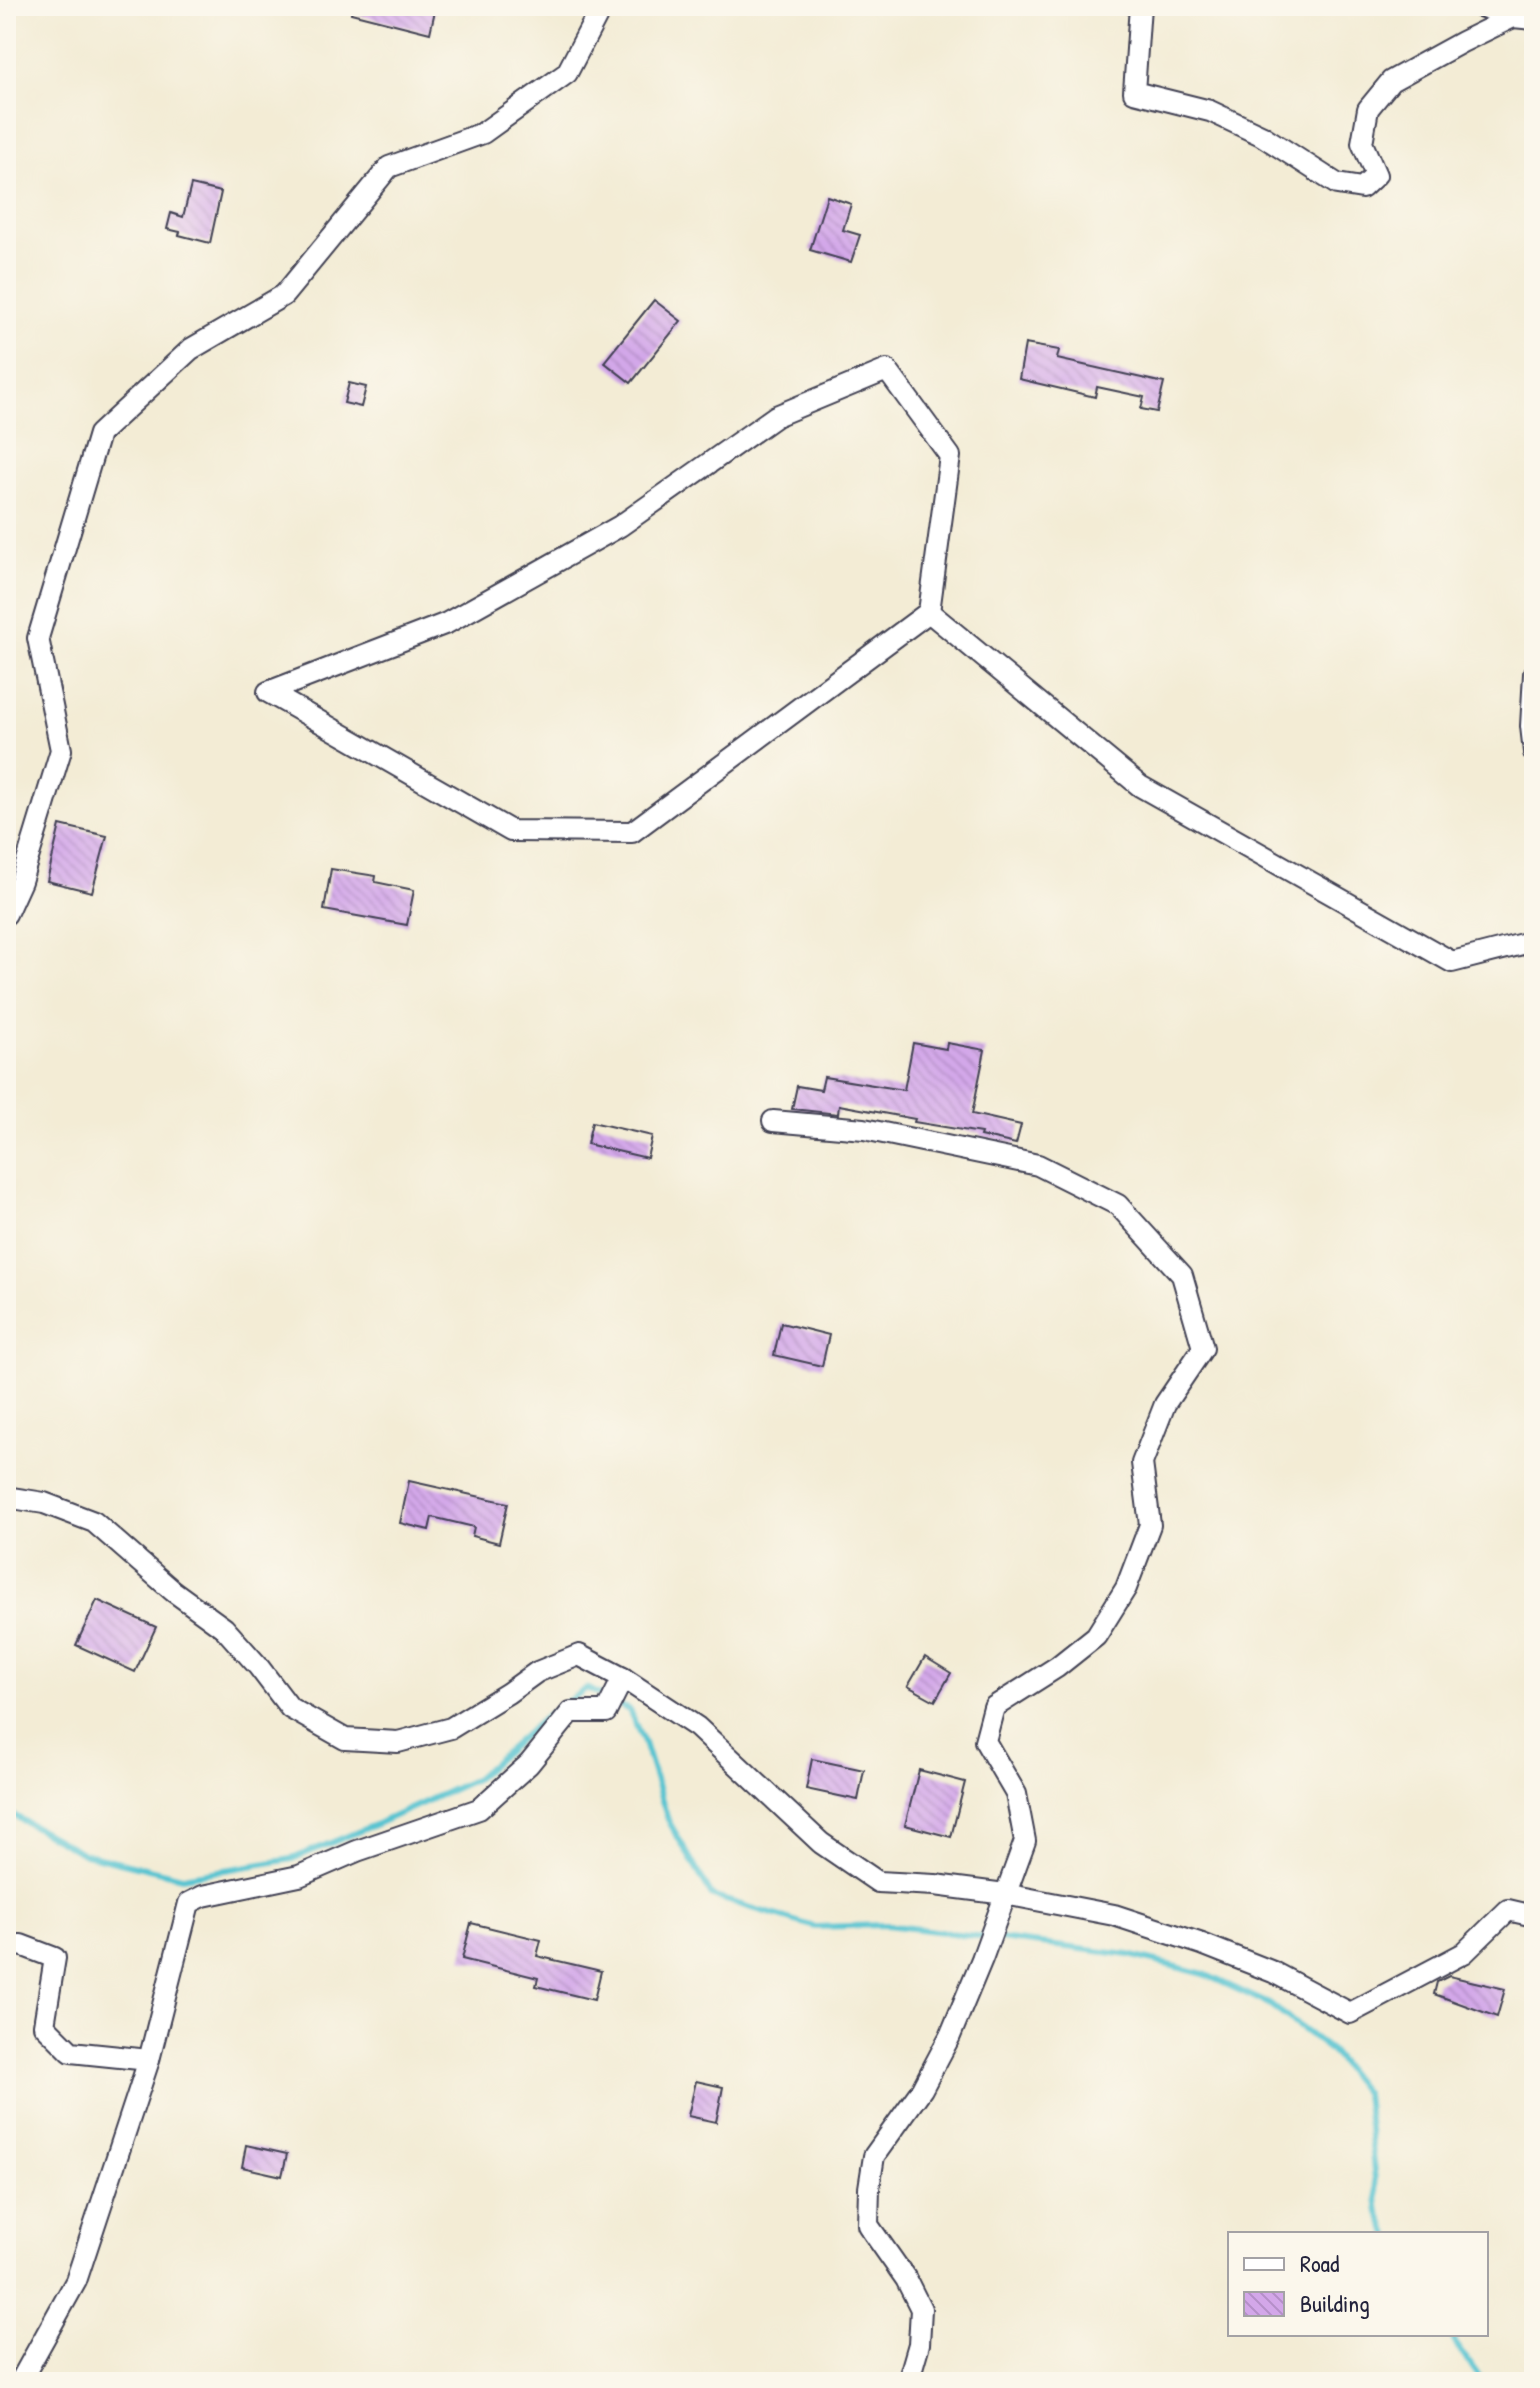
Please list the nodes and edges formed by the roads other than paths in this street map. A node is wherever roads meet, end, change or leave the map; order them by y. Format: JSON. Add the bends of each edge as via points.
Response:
{"nodes":[{"id":1,"x":602,"y":6,"type":"edge"},
{"id":2,"x":1140,"y":6,"type":"edge"},
{"id":3,"x":1480,"y":6,"type":"edge"},
{"id":4,"x":1524,"y":18,"type":"edge"},
{"id":5,"x":929,"y":612,"type":"junction"},
{"id":6,"x":1534,"y":674,"type":"edge"},
{"id":7,"x":1534,"y":752,"type":"edge"},
{"id":8,"x":6,"y":914,"type":"edge"},
{"id":9,"x":1534,"y":941,"type":"edge"},
{"id":10,"x":773,"y":1121,"type":"dead end"},
{"id":11,"x":6,"y":1497,"type":"edge"},
{"id":12,"x":623,"y":1678,"type":"junction"},
{"id":13,"x":1005,"y":1894,"type":"junction"},
{"id":14,"x":1534,"y":1916,"type":"edge"},
{"id":15,"x":6,"y":1947,"type":"edge"},
{"id":16,"x":149,"y":2060,"type":"junction"},
{"id":17,"x":20,"y":2382,"type":"edge"},
{"id":18,"x":908,"y":2382,"type":"edge"}],
"edges":[{"from":1,"to":8,"type":"street","via":[[567,73],[483,133],[389,167],[284,295],[191,349],[99,434],[38,638],[61,750]]},
{"from":2,"to":4,"type":"street","via":[[1134,92],[1210,111],[1261,135],[1337,184],[1362,188],[1376,175],[1362,143],[1368,109],[1391,81],[1462,42]]},
{"from":3,"to":4,"type":"street"},
{"from":5,"to":5,"type":"street","via":[[632,832],[511,831],[268,692],[447,623],[620,526],[776,416],[887,370],[950,456]]},
{"from":5,"to":9,"type":"street","via":[[1140,786],[1452,962]]},
{"from":6,"to":7,"type":"street"},
{"from":10,"to":13,"type":"street","via":[[864,1129],[1038,1165],[1118,1205],[1182,1275],[1203,1348],[1165,1404],[1142,1463],[1150,1525],[1126,1588],[1096,1636],[994,1707],[985,1741],[1016,1794],[1025,1841]]},
{"from":11,"to":12,"type":"street","via":[[44,1503],[94,1522],[224,1628],[290,1708],[345,1739],[398,1742],[451,1728],[537,1672],[579,1655]]},
{"from":12,"to":13,"type":"street","via":[[697,1727],[821,1843],[878,1882]]},
{"from":12,"to":16,"type":"street","via":[[606,1712],[571,1712],[529,1764],[479,1809],[299,1876],[189,1903]]},
{"from":13,"to":14,"type":"street","via":[[1114,1915],[1202,1944],[1273,1972],[1350,2013],[1464,1953],[1508,1910]]},
{"from":13,"to":18,"type":"street","via":[[950,2036],[922,2089],[874,2156],[868,2225],[921,2309],[919,2344]]},
{"from":15,"to":16,"type":"street","via":[[21,1945],[55,1958],[44,2025],[71,2052]]},
{"from":16,"to":17,"type":"street","via":[[76,2281]]}]}
